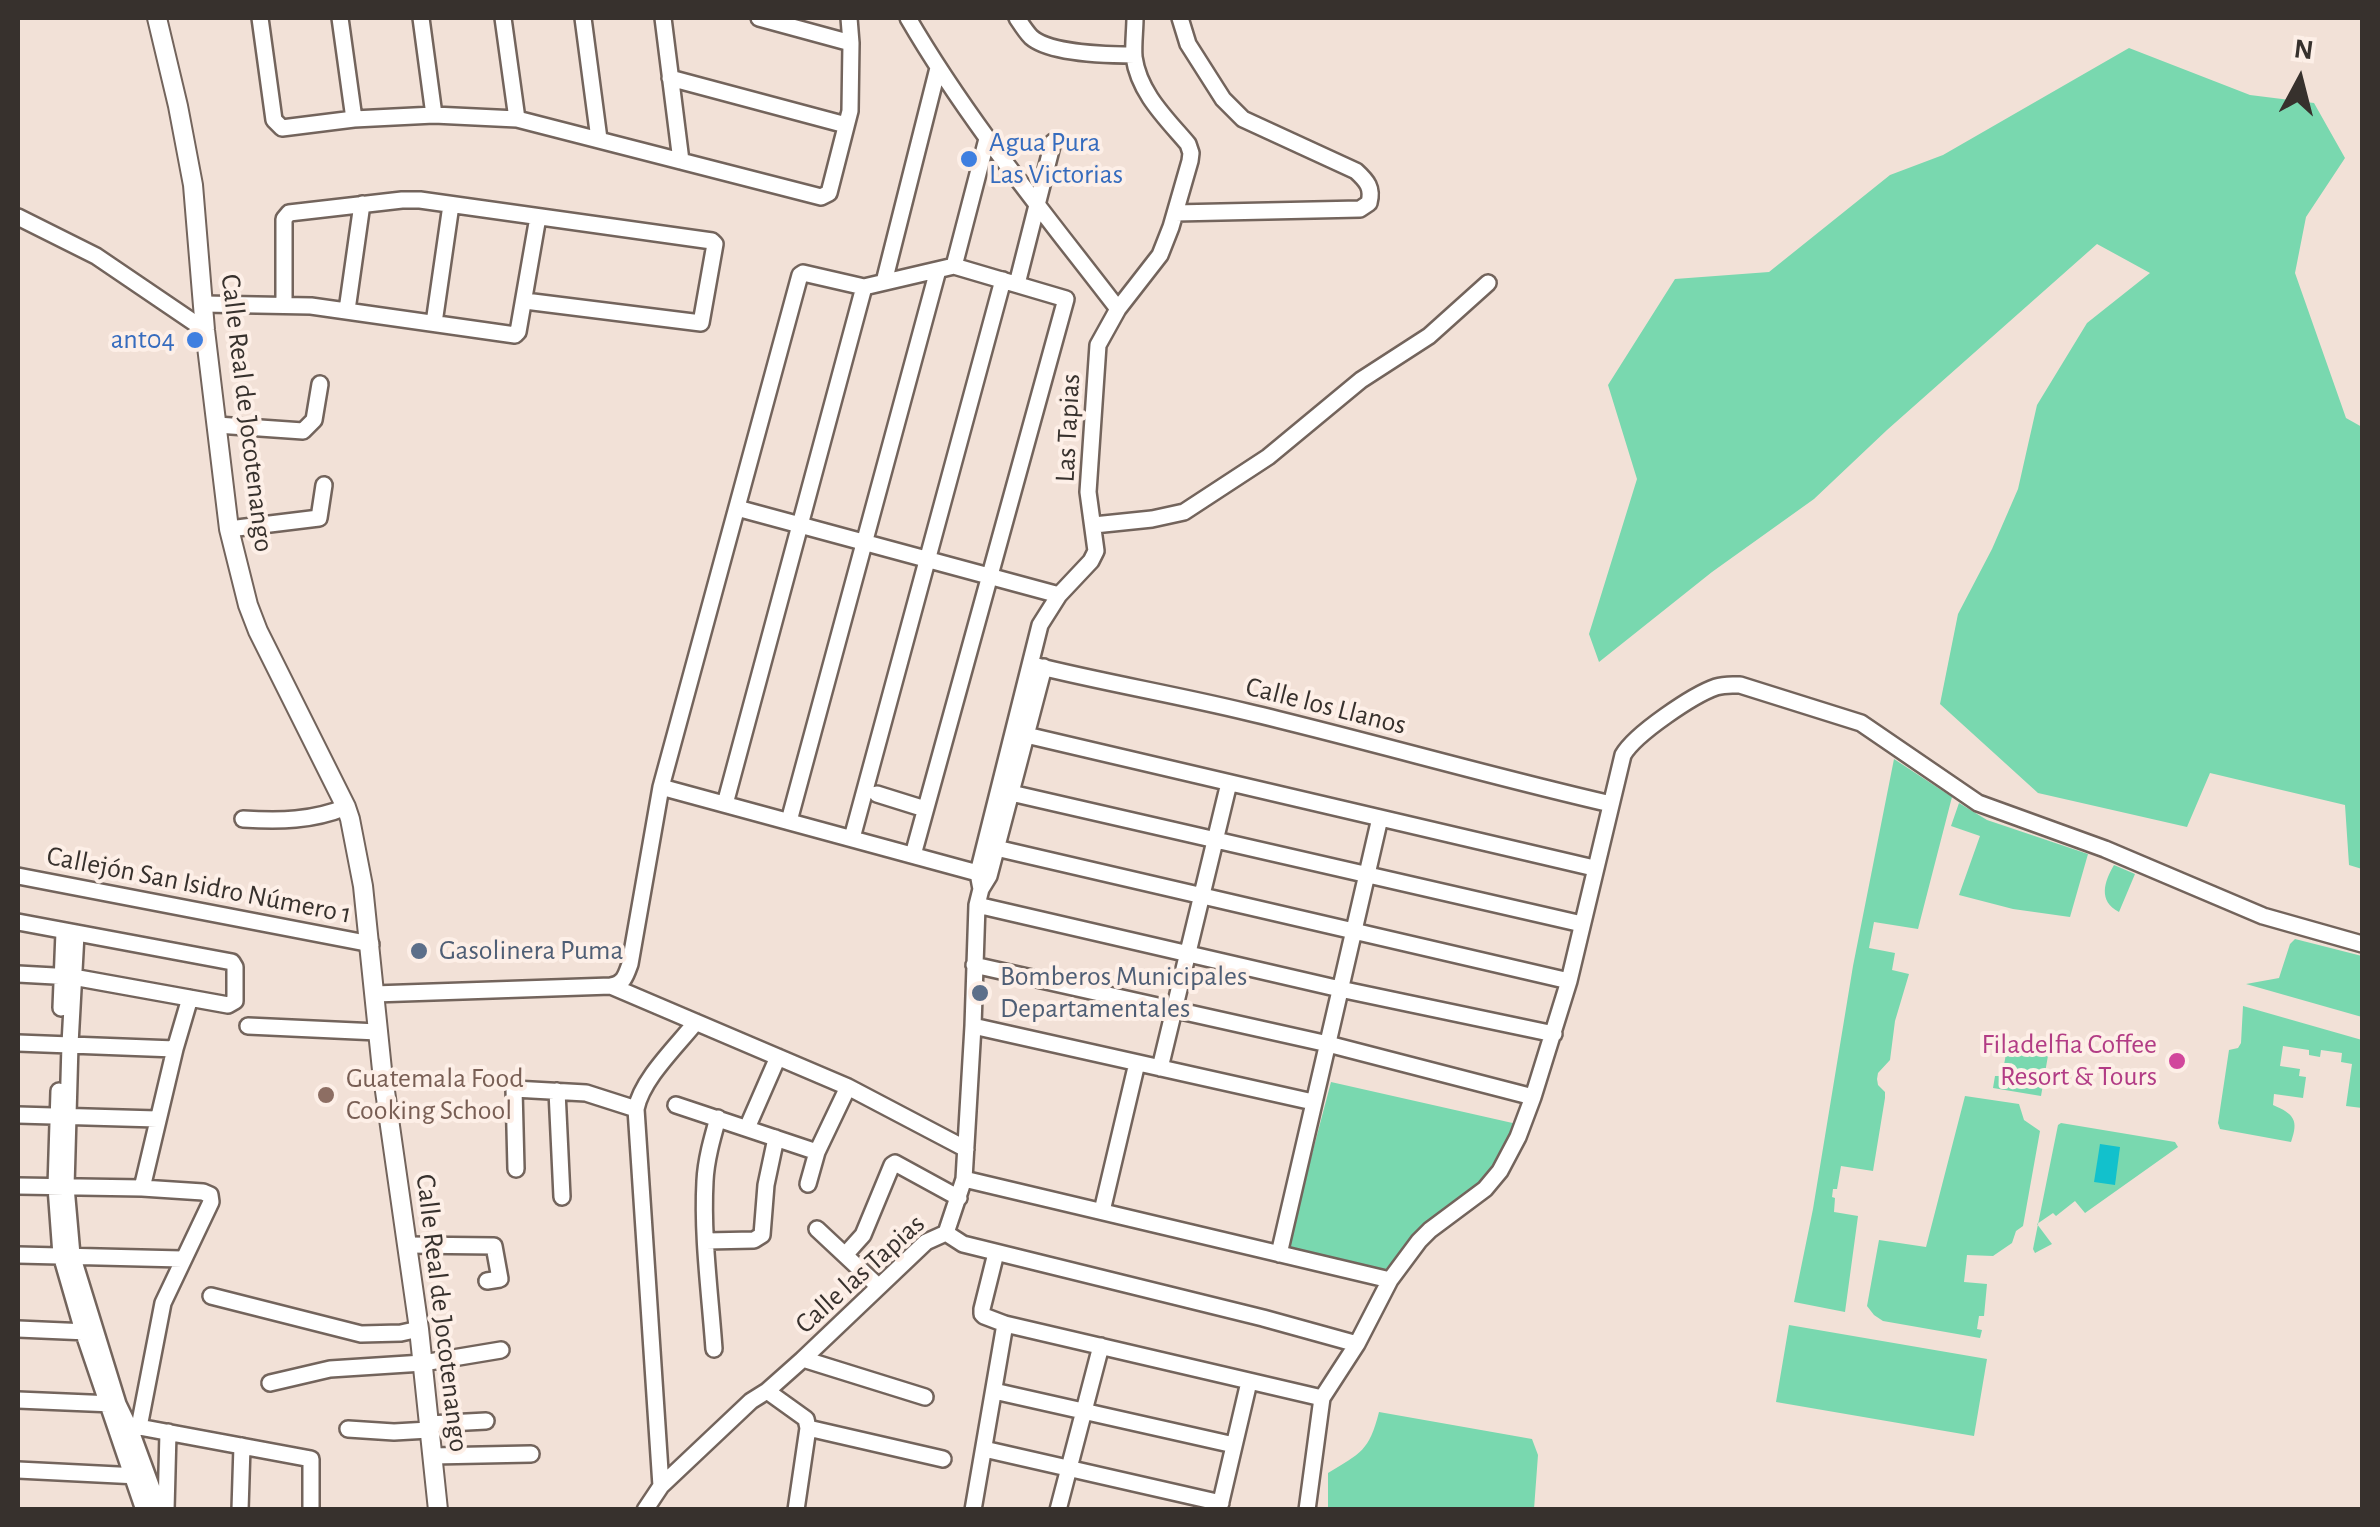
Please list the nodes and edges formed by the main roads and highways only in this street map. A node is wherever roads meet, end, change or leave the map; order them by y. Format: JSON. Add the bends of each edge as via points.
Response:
{"nodes":[{"id":1,"x":159,"y":18,"type":"edge"},
{"id":2,"x":438,"y":1510,"type":"edge"}],
"edges":[{"from":1,"to":2,"type":"main road","name":"Calle Real de Jocotenango","via":[[193,185],[229,529],[258,631],[346,806],[363,886]]}]}
